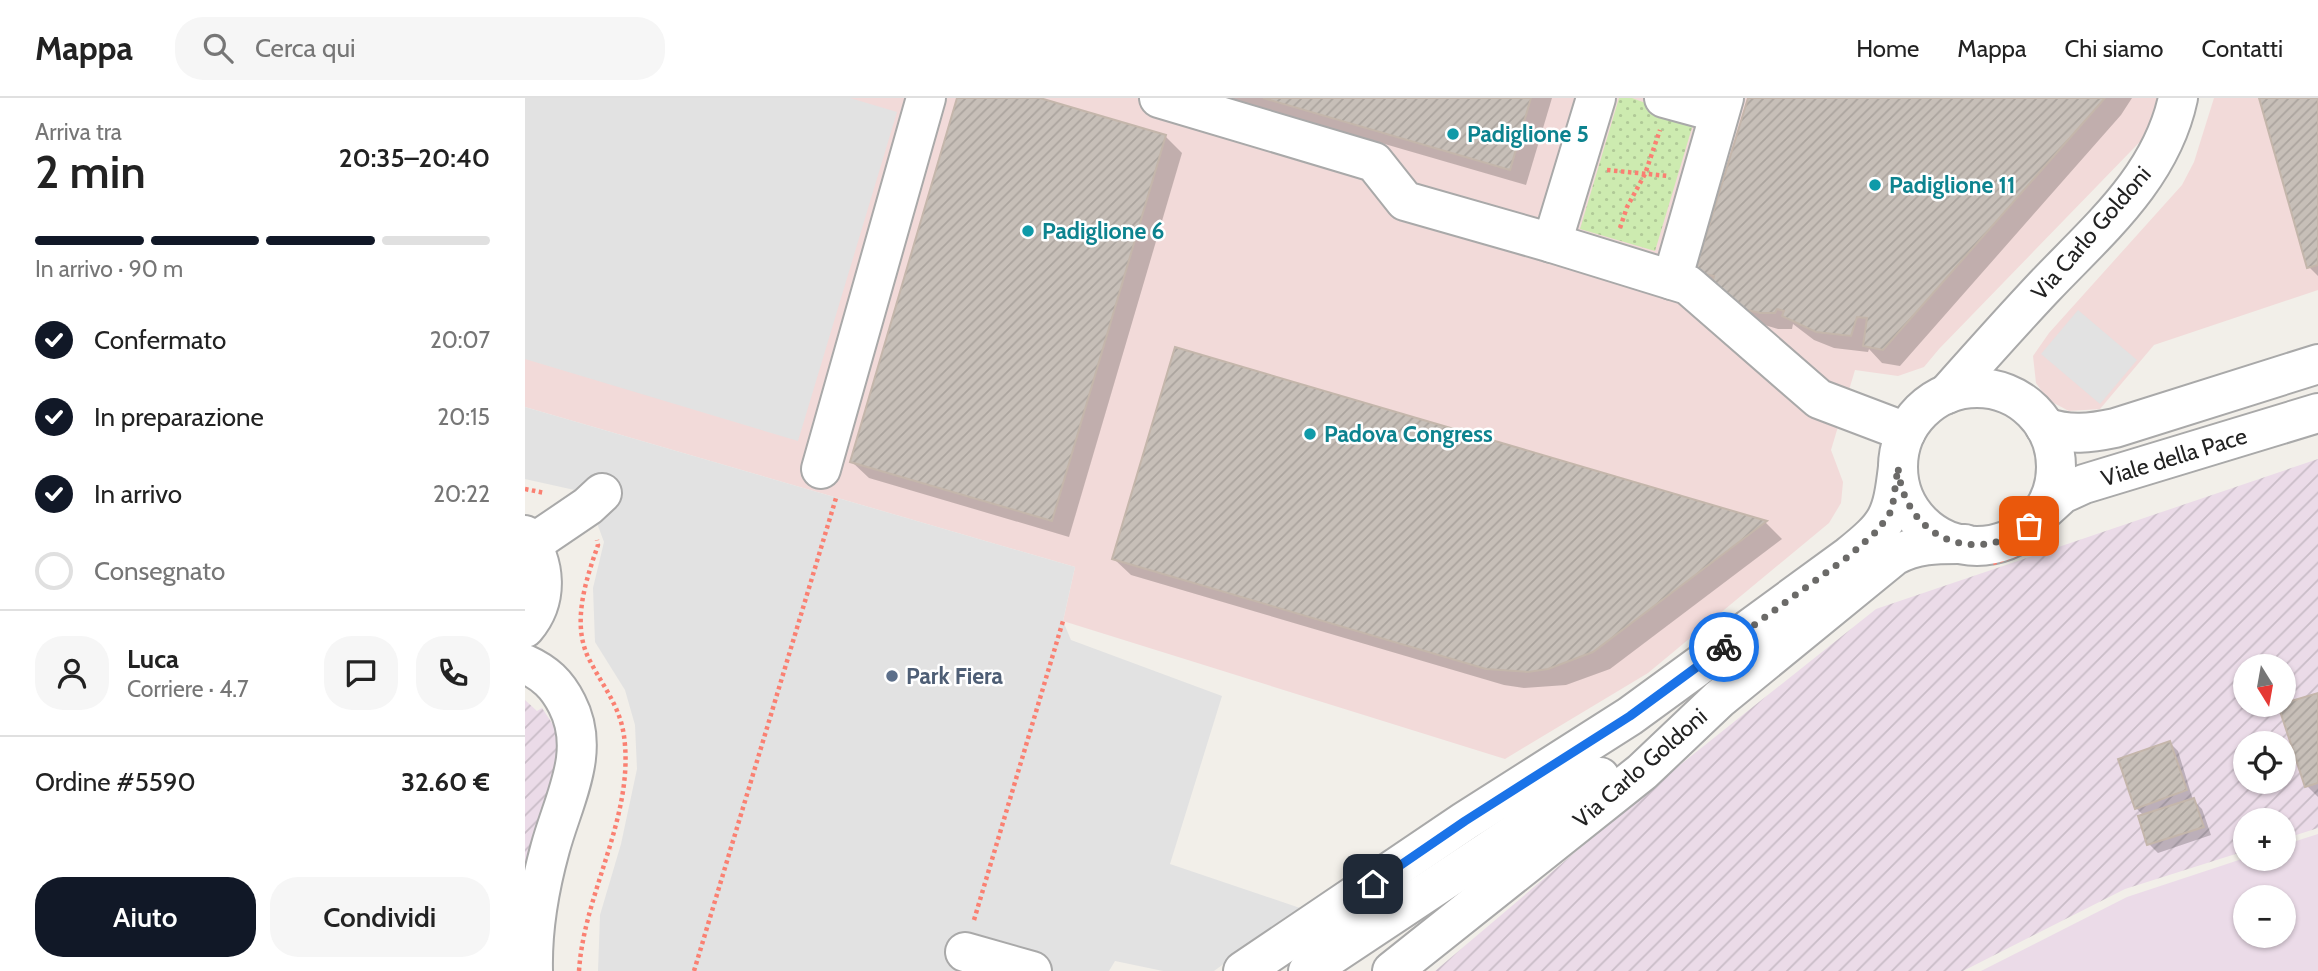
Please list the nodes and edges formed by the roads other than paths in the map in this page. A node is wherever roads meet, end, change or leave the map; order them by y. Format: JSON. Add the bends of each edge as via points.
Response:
{"nodes":[{"id":1,"x":926,"y":98,"type":"edge"},
{"id":2,"x":1159,"y":98,"type":"edge"},
{"id":3,"x":1596,"y":98,"type":"edge"},
{"id":4,"x":2178,"y":98,"type":"edge"},
{"id":5,"x":1722,"y":106,"type":"edge"},
{"id":6,"x":1663,"y":110,"type":"edge"},
{"id":7,"x":1552,"y":243,"type":"junction"},
{"id":8,"x":1672,"y":280,"type":"junction"},
{"id":9,"x":2010,"y":323,"type":"junction"},
{"id":10,"x":2318,"y":364,"type":"edge"},
{"id":11,"x":2003,"y":393,"type":"junction"},
{"id":12,"x":1947,"y":394,"type":"junction"},
{"id":13,"x":2318,"y":413,"type":"edge"},
{"id":14,"x":2045,"y":427,"type":"junction"},
{"id":15,"x":1902,"y":450,"type":"junction"},
{"id":16,"x":828,"y":483,"type":"road end"},
{"id":17,"x":602,"y":493,"type":"dead end"},
{"id":18,"x":2038,"y":516,"type":"junction"},
{"id":19,"x":528,"y":540,"type":"edge"},
{"id":20,"x":1965,"y":544,"type":"junction"},
{"id":21,"x":525,"y":628,"type":"edge"},
{"id":22,"x":525,"y":664,"type":"edge"},
{"id":23,"x":1719,"y":699,"type":"junction"},
{"id":24,"x":965,"y":951,"type":"road end"},
{"id":25,"x":1318,"y":963,"type":"edge"},
{"id":26,"x":533,"y":971,"type":"edge"},
{"id":27,"x":1032,"y":971,"type":"edge"},
{"id":28,"x":1243,"y":971,"type":"edge"},
{"id":29,"x":1392,"y":971,"type":"edge"}],
"edges":[{"from":1,"to":16,"type":"street"},
{"from":2,"to":7,"type":"street","via":[[1374,162],[1405,201]]},
{"from":3,"to":7,"type":"street"},
{"from":4,"to":9,"type":"street","name":"Via Carlo Goldoni","via":[[2161,152],[2141,180]]},
{"from":5,"to":6,"type":"street"},
{"from":5,"to":8,"type":"street"},
{"from":7,"to":8,"type":"street"},
{"from":8,"to":15,"type":"street","via":[[1688,285],[1819,398]]},
{"from":9,"to":11,"type":"street","name":"Via Carlo Goldoni","via":[[1995,356]]},
{"from":9,"to":12,"type":"street","name":"Via Carlo Goldoni"},
{"from":10,"to":14,"type":"street","name":"Viale della Pace","via":[[2108,430],[2085,434]]},
{"from":11,"to":12,"type":"street","via":[[1969,388]]},
{"from":11,"to":14,"type":"street","via":[[2028,407]]},
{"from":12,"to":15,"type":"street","via":[[1923,409]]},
{"from":13,"to":18,"type":"street","name":"Viale della Pace","via":[[2084,484],[2062,494]]},
{"from":14,"to":18,"type":"street","via":[[2054,449],[2055,472],[2050,496]]},
{"from":15,"to":20,"type":"street","via":[[1903,494],[1917,519],[1939,536]]},
{"from":15,"to":28,"type":"street","name":"Via Carlo Goldoni","via":[[1892,510],[1849,556],[1630,716]]},
{"from":17,"to":19,"type":"street"},
{"from":18,"to":20,"type":"street","via":[[2007,539]]},
{"from":19,"to":21,"type":"street","via":[[538,557],[542,590]]},
{"from":20,"to":23,"type":"street","name":"Via Carlo Goldoni","via":[[1923,545],[1895,556]]},
{"from":22,"to":26,"type":"street","via":[[555,684],[570,709],[578,740],[576,766],[537,905]]},
{"from":23,"to":25,"type":"street"},
{"from":23,"to":29,"type":"street","name":"Via Carlo Goldoni","via":[[1642,772]]},
{"from":24,"to":27,"type":"street"}]}
